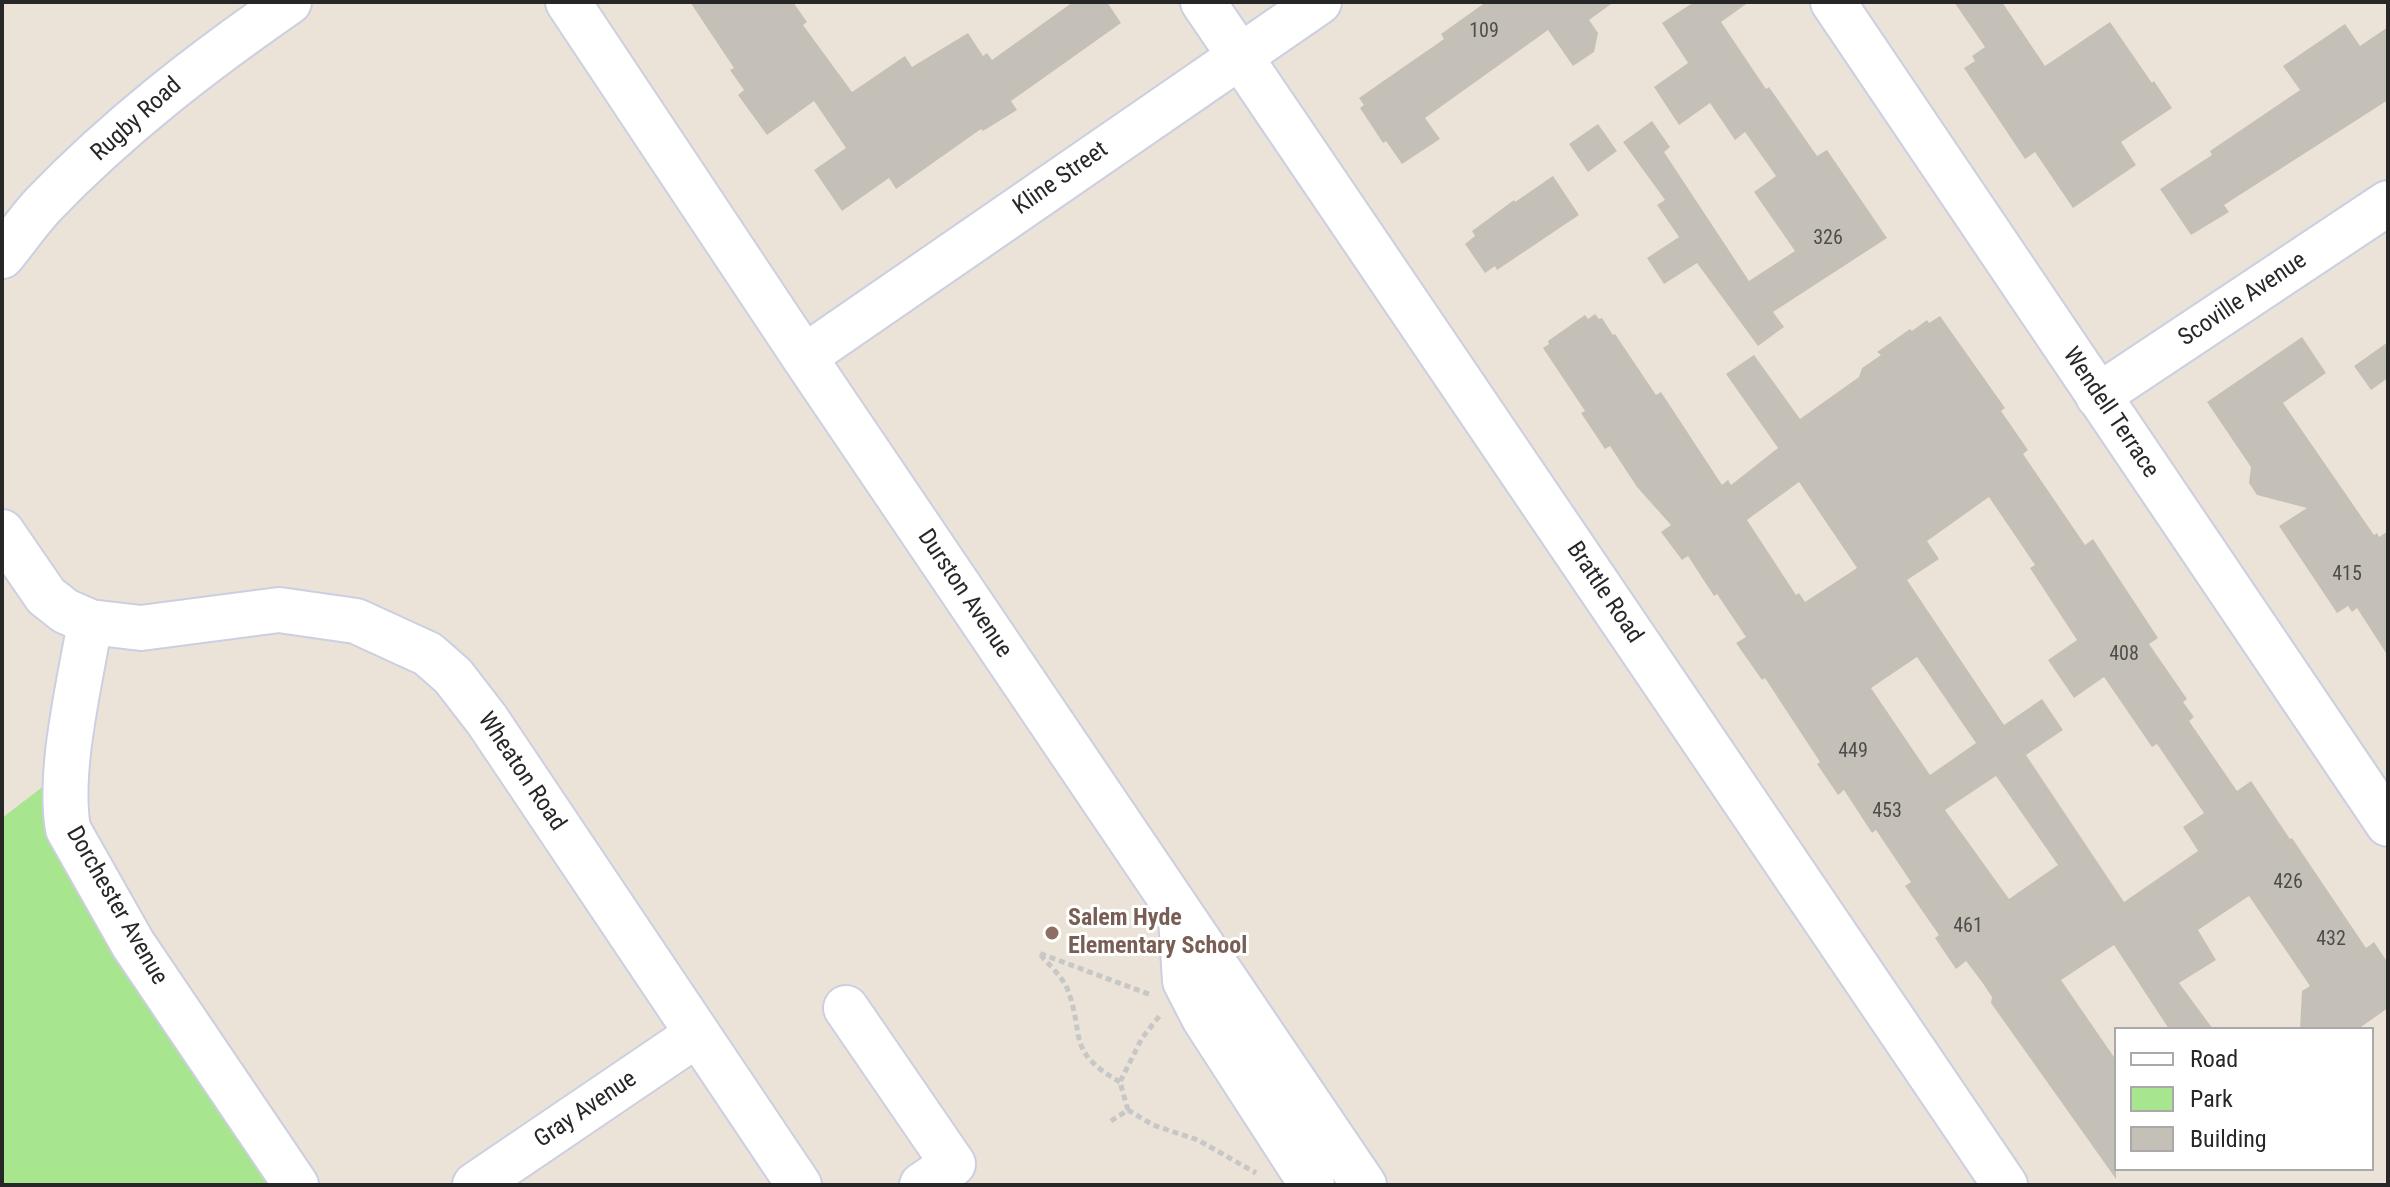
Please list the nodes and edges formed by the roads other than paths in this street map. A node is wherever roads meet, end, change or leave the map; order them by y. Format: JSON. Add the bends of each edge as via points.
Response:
{"nodes":[{"id":1,"x":289,"y":2,"type":"edge"},
{"id":2,"x":568,"y":2,"type":"edge"},
{"id":3,"x":1203,"y":2,"type":"edge"},
{"id":4,"x":1319,"y":2,"type":"edge"},
{"id":5,"x":1833,"y":2,"type":"edge"},
{"id":6,"x":1240,"y":56,"type":"junction"},
{"id":7,"x":2388,"y":203,"type":"edge"},
{"id":8,"x":2,"y":256,"type":"edge"},
{"id":9,"x":804,"y":357,"type":"junction"},
{"id":10,"x":2098,"y":396,"type":"junction"},
{"id":11,"x":2,"y":532,"type":"edge"},
{"id":12,"x":90,"y":622,"type":"junction"},
{"id":13,"x":2388,"y":824,"type":"edge"},
{"id":14,"x":1181,"y":915,"type":"junction"},
{"id":15,"x":846,"y":1008,"type":"dead end"},
{"id":16,"x":696,"y":1035,"type":"junction"},
{"id":17,"x":296,"y":1185,"type":"edge"},
{"id":18,"x":475,"y":1185,"type":"edge"},
{"id":19,"x":799,"y":1185,"type":"edge"},
{"id":20,"x":922,"y":1185,"type":"edge"},
{"id":21,"x":1312,"y":1185,"type":"edge"},
{"id":22,"x":1364,"y":1185,"type":"edge"},
{"id":23,"x":2005,"y":1185,"type":"edge"}],
"edges":[{"from":1,"to":8,"type":"street","name":"Rugby Road","via":[[145,108],[43,205]]},
{"from":2,"to":9,"type":"street","name":"Durston Avenue"},
{"from":3,"to":6,"type":"street","name":"Brattle Road"},
{"from":4,"to":6,"type":"street","name":"Kline Street"},
{"from":5,"to":10,"type":"street","name":"Wendell Terrace"},
{"from":6,"to":9,"type":"street","name":"Kline Street"},
{"from":6,"to":23,"type":"street","name":"Brattle Road"},
{"from":7,"to":10,"type":"street","name":"Scoville Avenue"},
{"from":9,"to":14,"type":"street","name":"Durston Avenue"},
{"from":10,"to":13,"type":"street","name":"Wendell Terrace"},
{"from":11,"to":12,"type":"street","via":[[46,596]]},
{"from":12,"to":16,"type":"street","name":"Wheaton Road","via":[[141,628],[279,610],[356,621],[428,654],[487,720]]},
{"from":12,"to":17,"type":"street","name":"Dorchester Avenue","via":[[66,769],[68,829],[133,944]]},
{"from":14,"to":21,"type":"street","via":[[1178,992],[1204,1018]]},
{"from":14,"to":22,"type":"street","name":"Durston Avenue"},
{"from":15,"to":20,"type":"street","via":[[953,1164]]},
{"from":16,"to":18,"type":"street","name":"Gray Avenue"},
{"from":16,"to":19,"type":"street","name":"Wheaton Road"}]}
